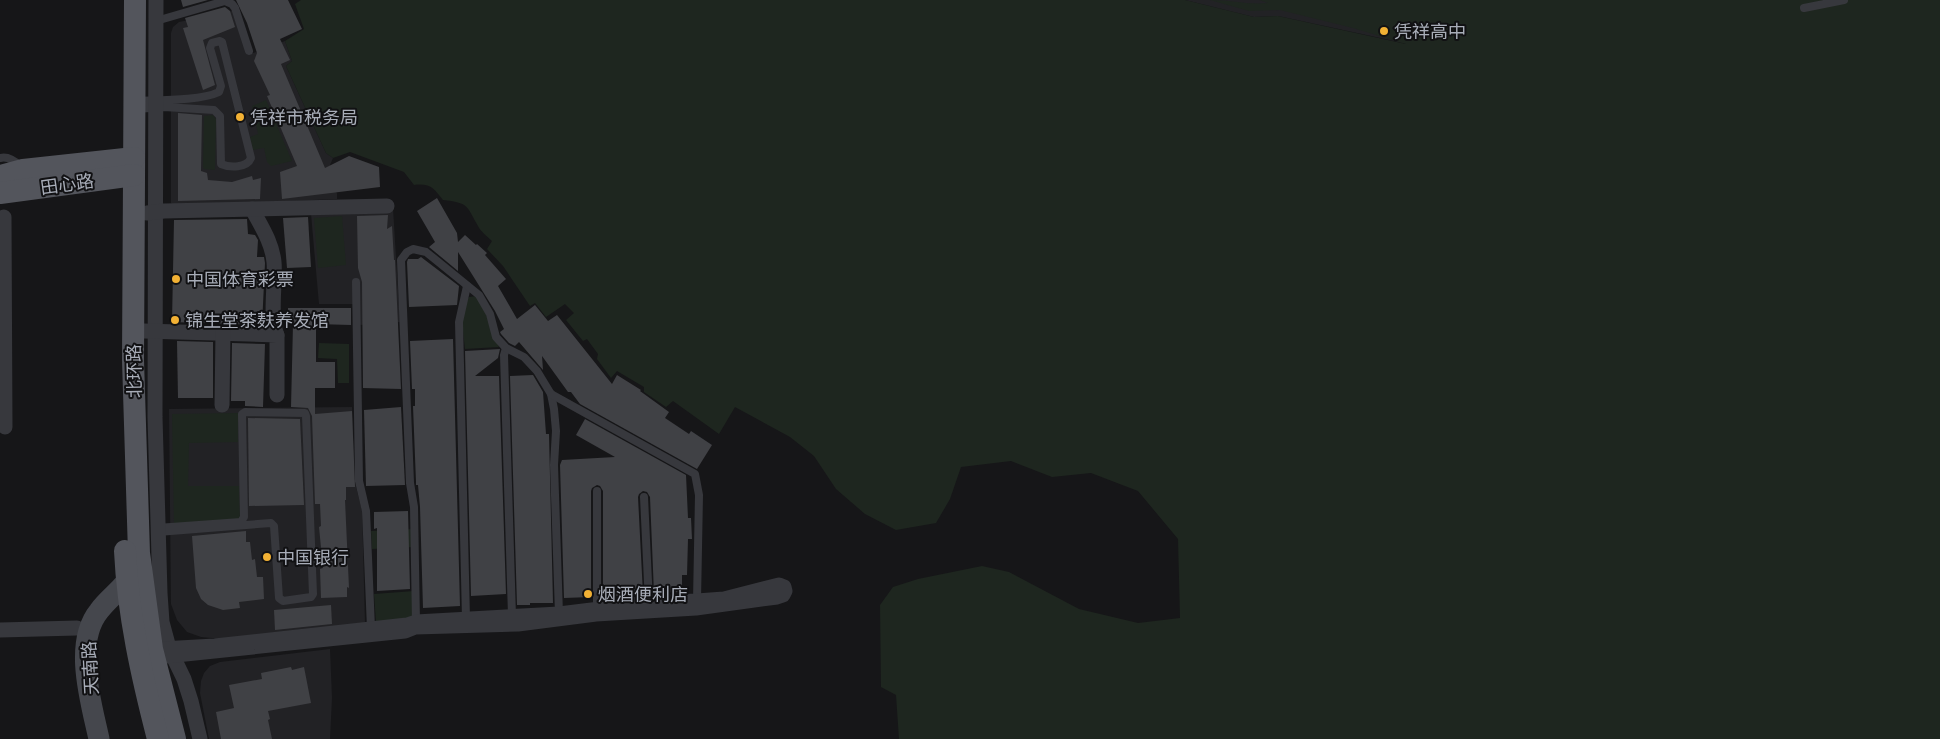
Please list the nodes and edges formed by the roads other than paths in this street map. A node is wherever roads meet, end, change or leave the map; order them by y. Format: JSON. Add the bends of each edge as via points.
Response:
{"nodes":[{"id":1,"x":119,"y":0,"type":"edge"},
{"id":2,"x":135,"y":0,"type":"edge"},
{"id":3,"x":156,"y":0,"type":"edge"},
{"id":4,"x":226,"y":0,"type":"edge"},
{"id":5,"x":1844,"y":0,"type":"edge"},
{"id":6,"x":1804,"y":8,"type":"dead end"},
{"id":7,"x":156,"y":21,"type":"junction"},
{"id":8,"x":249,"y":51,"type":"dead end"},
{"id":9,"x":145,"y":105,"type":"junction"},
{"id":10,"x":0,"y":158,"type":"edge"},
{"id":11,"x":127,"y":167,"type":"junction"},
{"id":12,"x":23,"y":170,"type":"junction"},
{"id":13,"x":3,"y":187,"type":"edge"},
{"id":14,"x":387,"y":206,"type":"dead end"},
{"id":15,"x":252,"y":209,"type":"junction"},
{"id":16,"x":144,"y":213,"type":"junction"},
{"id":17,"x":2,"y":218,"type":"edge"},
{"id":18,"x":356,"y":282,"type":"dead end"},
{"id":19,"x":155,"y":283,"type":"junction"},
{"id":20,"x":467,"y":286,"type":"junction"},
{"id":21,"x":134,"y":297,"type":"junction"},
{"id":22,"x":144,"y":331,"type":"junction"},
{"id":23,"x":223,"y":332,"type":"junction"},
{"id":24,"x":277,"y":335,"type":"junction"},
{"id":25,"x":506,"y":348,"type":"junction"},
{"id":26,"x":551,"y":394,"type":"junction"},
{"id":27,"x":277,"y":395,"type":"dead end"},
{"id":28,"x":222,"y":405,"type":"dead end"},
{"id":29,"x":155,"y":417,"type":"junction"},
{"id":30,"x":5,"y":427,"type":"dead end"},
{"id":31,"x":136,"y":430,"type":"junction"},
{"id":32,"x":597,"y":491,"type":"dead end"},
{"id":33,"x":644,"y":497,"type":"dead end"},
{"id":34,"x":158,"y":530,"type":"junction"},
{"id":35,"x":132,"y":553,"type":"junction"},
{"id":36,"x":312,"y":555,"type":"junction"},
{"id":37,"x":276,"y":557,"type":"junction"},
{"id":38,"x":127,"y":581,"type":"junction"},
{"id":39,"x":697,"y":601,"type":"junction"},
{"id":40,"x":649,"y":603,"type":"junction"},
{"id":41,"x":597,"y":608,"type":"junction"},
{"id":42,"x":559,"y":614,"type":"junction"},
{"id":43,"x":512,"y":616,"type":"junction"},
{"id":44,"x":466,"y":619,"type":"junction"},
{"id":45,"x":416,"y":622,"type":"junction"},
{"id":46,"x":77,"y":628,"type":"junction"},
{"id":47,"x":371,"y":628,"type":"junction"},
{"id":48,"x":0,"y":630,"type":"edge"},
{"id":49,"x":153,"y":653,"type":"junction"},
{"id":50,"x":88,"y":739,"type":"edge"},
{"id":51,"x":99,"y":739,"type":"edge"},
{"id":52,"x":158,"y":739,"type":"edge"},
{"id":53,"x":175,"y":739,"type":"edge"},
{"id":54,"x":200,"y":739,"type":"edge"}],
"edges":[{"from":1,"to":11,"type":"main road","name":"北环路"},
{"from":2,"to":9,"type":"main road","name":"北环路"},
{"from":3,"to":7,"type":"street"},
{"from":4,"to":7,"type":"lane"},
{"from":4,"to":8,"type":"lane","via":[[235,8]]},
{"from":5,"to":6,"type":"lane"},
{"from":7,"to":9,"type":"street"},
{"from":9,"to":9,"type":"lane","via":[[214,110],[220,116],[221,164],[232,167],[250,161],[222,42],[212,43],[210,48],[221,86],[219,92]]},
{"from":9,"to":11,"type":"main road","name":"北环路"},
{"from":9,"to":16,"type":"street"},
{"from":10,"to":12,"type":"lane","via":[[15,161]]},
{"from":11,"to":12,"type":"main road","name":"田心路"},
{"from":11,"to":13,"type":"main road","name":"田心路"},
{"from":11,"to":16,"type":"main road","name":"北环路"},
{"from":11,"to":35,"type":"main road","name":"北环路","via":[[119,380]]},
{"from":12,"to":13,"type":"main road","name":"田心路"},
{"from":13,"to":17,"type":"street"},
{"from":14,"to":15,"type":"street"},
{"from":15,"to":16,"type":"street"},
{"from":15,"to":24,"type":"street","via":[[273,251]]},
{"from":16,"to":19,"type":"street"},
{"from":16,"to":21,"type":"main road","name":"北环路"},
{"from":17,"to":30,"type":"street"},
{"from":18,"to":47,"type":"lane","via":[[359,481],[366,511]]},
{"from":19,"to":21,"type":"street"},
{"from":19,"to":22,"type":"street"},
{"from":20,"to":25,"type":"lane","via":[[482,298],[496,337]]},
{"from":20,"to":44,"type":"lane","via":[[459,322]]},
{"from":20,"to":45,"type":"lane","via":[[426,252],[413,249],[402,256]]},
{"from":21,"to":22,"type":"main road","name":"北环路"},
{"from":22,"to":23,"type":"street"},
{"from":22,"to":29,"type":"street"},
{"from":22,"to":31,"type":"main road","name":"北环路"},
{"from":23,"to":24,"type":"street"},
{"from":23,"to":28,"type":"street"},
{"from":24,"to":27,"type":"street"},
{"from":25,"to":26,"type":"lane","via":[[524,357]]},
{"from":25,"to":43,"type":"lane"},
{"from":26,"to":39,"type":"lane","via":[[695,474],[698,495]]},
{"from":26,"to":42,"type":"lane","via":[[556,431],[554,465]]},
{"from":29,"to":31,"type":"street"},
{"from":29,"to":34,"type":"street"},
{"from":31,"to":35,"type":"main road","name":"北环路"},
{"from":32,"to":41,"type":"lane"},
{"from":33,"to":40,"type":"lane"},
{"from":34,"to":36,"type":"lane","via":[[241,522],[244,518],[242,414],[301,412],[306,416]]},
{"from":34,"to":37,"type":"lane","via":[[271,523],[274,526]]},
{"from":34,"to":49,"type":"street","via":[[161,608]]},
{"from":35,"to":38,"type":"main road","name":"北环路"},
{"from":35,"to":46,"type":"main road","name":"天南路","via":[[87,602]]},
{"from":35,"to":49,"type":"main road","name":"北环路"},
{"from":36,"to":37,"type":"lane"},
{"from":36,"to":37,"type":"lane","via":[[313,594],[309,598],[283,601],[279,598]]},
{"from":38,"to":49,"type":"main road","name":"北环路"},
{"from":38,"to":51,"type":"main road","name":"天南路","via":[[91,622],[85,648]]},
{"from":39,"to":40,"type":"street"},
{"from":39,"to":49,"type":"street","via":[[779,586],[785,591],[777,597],[696,608],[596,614],[518,624],[415,628]]},
{"from":40,"to":41,"type":"street"},
{"from":41,"to":42,"type":"street"},
{"from":42,"to":43,"type":"street"},
{"from":43,"to":44,"type":"street"},
{"from":44,"to":45,"type":"street"},
{"from":45,"to":47,"type":"street"},
{"from":46,"to":48,"type":"street"},
{"from":46,"to":50,"type":"main road","name":"天南路","via":[[76,661]]},
{"from":47,"to":49,"type":"street"},
{"from":49,"to":52,"type":"main road","name":"北环路"},
{"from":49,"to":53,"type":"main road","name":"北环路"},
{"from":49,"to":54,"type":"street","via":[[186,686]]}]}
